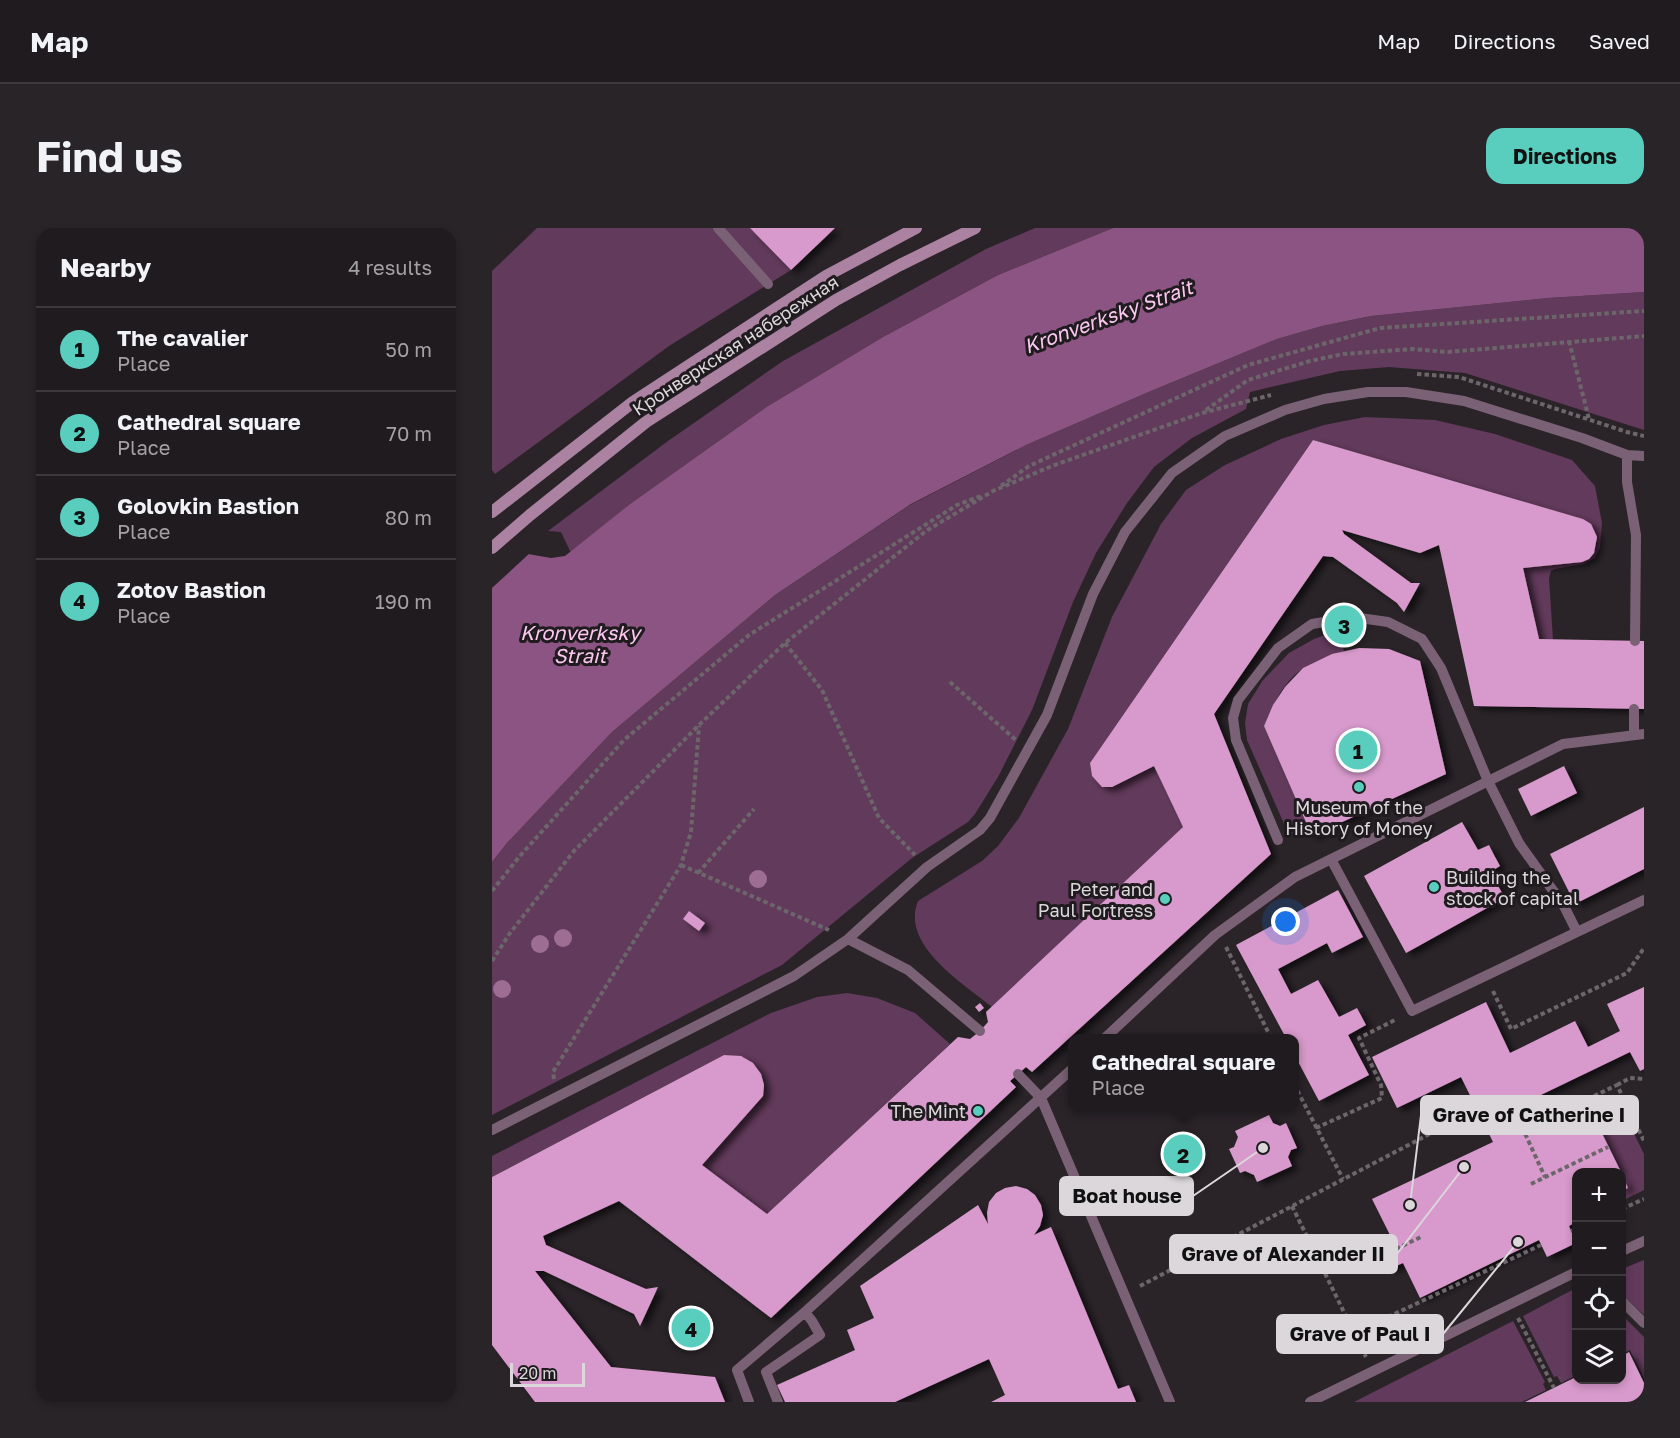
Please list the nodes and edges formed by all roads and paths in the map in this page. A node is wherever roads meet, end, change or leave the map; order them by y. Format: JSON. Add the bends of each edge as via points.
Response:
{"nodes":[{"id":1,"x":718,"y":228,"type":"edge"},
{"id":2,"x":916,"y":228,"type":"edge"},
{"id":3,"x":975,"y":228,"type":"edge"},
{"id":4,"x":768,"y":284,"type":"dead end"},
{"id":5,"x":1644,"y":310,"type":"edge"},
{"id":6,"x":1644,"y":336,"type":"edge"},
{"id":7,"x":1569,"y":341,"type":"junction"},
{"id":8,"x":1644,"y":436,"type":"edge"},
{"id":9,"x":1627,"y":456,"type":"junction"},
{"id":10,"x":1644,"y":456,"type":"edge"},
{"id":11,"x":993,"y":491,"type":"junction"},
{"id":12,"x":492,"y":512,"type":"edge"},
{"id":13,"x":1640,"y":535,"type":"edge"},
{"id":14,"x":492,"y":548,"type":"edge"},
{"id":15,"x":1635,"y":641,"type":"dead end"},
{"id":16,"x":785,"y":643,"type":"junction"},
{"id":17,"x":951,"y":682,"type":"dead end"},
{"id":18,"x":1634,"y":709,"type":"dead end"},
{"id":19,"x":699,"y":725,"type":"junction"},
{"id":20,"x":1639,"y":734,"type":"edge"},
{"id":21,"x":1029,"y":751,"type":"junction"},
{"id":22,"x":1488,"y":781,"type":"junction"},
{"id":23,"x":754,"y":809,"type":"dead end"},
{"id":24,"x":1278,"y":840,"type":"dead end"},
{"id":25,"x":914,"y":854,"type":"dead end"},
{"id":26,"x":1331,"y":859,"type":"junction"},
{"id":27,"x":681,"y":865,"type":"junction"},
{"id":28,"x":698,"y":873,"type":"junction"},
{"id":29,"x":492,"y":891,"type":"edge"},
{"id":30,"x":1644,"y":900,"type":"edge"},
{"id":31,"x":819,"y":926,"type":"dead end"},
{"id":32,"x":1577,"y":932,"type":"junction"},
{"id":33,"x":848,"y":939,"type":"junction"},
{"id":34,"x":1227,"y":948,"type":"dead end"},
{"id":35,"x":1644,"y":948,"type":"edge"},
{"id":36,"x":492,"y":961,"type":"edge"},
{"id":37,"x":1485,"y":976,"type":"junction"},
{"id":38,"x":1413,"y":1011,"type":"junction"},
{"id":39,"x":980,"y":1032,"type":"dead end"},
{"id":40,"x":1109,"y":1034,"type":"edge"},
{"id":41,"x":1269,"y":1034,"type":"edge"},
{"id":42,"x":1068,"y":1073,"type":"edge"},
{"id":43,"x":1018,"y":1074,"type":"dead end"},
{"id":44,"x":554,"y":1080,"type":"dead end"},
{"id":45,"x":1644,"y":1080,"type":"edge"},
{"id":46,"x":1617,"y":1085,"type":"junction"},
{"id":47,"x":1299,"y":1094,"type":"edge"},
{"id":48,"x":1041,"y":1098,"type":"junction"},
{"id":49,"x":1477,"y":1109,"type":"dead end"},
{"id":50,"x":1567,"y":1109,"type":"dead end"},
{"id":51,"x":1522,"y":1127,"type":"dead end"},
{"id":52,"x":1316,"y":1128,"type":"junction"},
{"id":53,"x":492,"y":1130,"type":"edge"},
{"id":54,"x":1644,"y":1141,"type":"edge"},
{"id":55,"x":1608,"y":1147,"type":"dead end"},
{"id":56,"x":1545,"y":1177,"type":"junction"},
{"id":57,"x":1343,"y":1179,"type":"junction"},
{"id":58,"x":1531,"y":1184,"type":"dead end"},
{"id":59,"x":1644,"y":1200,"type":"edge"},
{"id":60,"x":1292,"y":1206,"type":"junction"},
{"id":61,"x":1626,"y":1207,"type":"edge"},
{"id":62,"x":1421,"y":1237,"type":"dead end"},
{"id":63,"x":1644,"y":1241,"type":"edge"},
{"id":64,"x":1541,"y":1245,"type":"dead end"},
{"id":65,"x":1396,"y":1249,"type":"dead end"},
{"id":66,"x":1626,"y":1249,"type":"edge"},
{"id":67,"x":1572,"y":1274,"type":"edge"},
{"id":68,"x":1123,"y":1294,"type":"junction"},
{"id":69,"x":1626,"y":1305,"type":"edge"},
{"id":70,"x":805,"y":1312,"type":"junction"},
{"id":71,"x":1518,"y":1318,"type":"dead end"},
{"id":72,"x":1644,"y":1323,"type":"edge"},
{"id":73,"x":1354,"y":1333,"type":"junction"},
{"id":74,"x":1373,"y":1372,"type":"junction"},
{"id":75,"x":1554,"y":1388,"type":"dead end"},
{"id":76,"x":749,"y":1402,"type":"edge"},
{"id":77,"x":778,"y":1402,"type":"edge"},
{"id":78,"x":1170,"y":1402,"type":"edge"},
{"id":79,"x":1310,"y":1402,"type":"edge"}],
"edges":[{"from":1,"to":4,"type":"lane"},
{"from":2,"to":12,"type":"main road","name":"Кронверкская набережная","via":[[825,276],[633,402]]},
{"from":3,"to":14,"type":"main road","name":"Кронверкская набережная","via":[[836,300],[646,422]]},
{"from":5,"to":11,"type":"path","via":[[1369,331],[1248,365],[1029,466]]},
{"from":6,"to":7,"type":"path"},
{"from":7,"to":8,"type":"path","via":[[1589,418]]},
{"from":7,"to":11,"type":"path","via":[[1447,352],[1383,350],[1310,361],[1248,380],[1202,413]]},
{"from":9,"to":10,"type":"lane"},
{"from":9,"to":13,"type":"lane","via":[[1627,482]]},
{"from":9,"to":21,"type":"lane","via":[[1464,401],[1406,392],[1368,392],[1324,399],[1285,410],[1225,436],[1172,473],[1125,532],[1093,594],[1047,716]]},
{"from":11,"to":16,"type":"path","via":[[926,531]]},
{"from":11,"to":29,"type":"path","via":[[957,505],[749,635],[624,740]]},
{"from":13,"to":15,"type":"lane"},
{"from":16,"to":19,"type":"path"},
{"from":16,"to":25,"type":"path","via":[[822,690],[879,818]]},
{"from":17,"to":21,"type":"path"},
{"from":18,"to":20,"type":"lane"},
{"from":19,"to":27,"type":"path","via":[[691,832]]},
{"from":19,"to":36,"type":"path","via":[[574,851]]},
{"from":20,"to":22,"type":"lane","via":[[1563,744]]},
{"from":21,"to":33,"type":"lane","via":[[980,831],[927,867]]},
{"from":22,"to":24,"type":"lane","via":[[1442,668],[1422,639],[1388,622],[1353,617],[1312,624],[1278,648],[1238,700],[1233,718],[1236,740]]},
{"from":22,"to":26,"type":"lane"},
{"from":22,"to":32,"type":"lane","via":[[1519,843],[1564,906]]},
{"from":23,"to":28,"type":"path"},
{"from":26,"to":38,"type":"lane"},
{"from":26,"to":40,"type":"lane","via":[[1295,877],[1215,935]]},
{"from":27,"to":28,"type":"path"},
{"from":27,"to":44,"type":"path","via":[[553,1072]]},
{"from":28,"to":31,"type":"path"},
{"from":30,"to":32,"type":"lane"},
{"from":32,"to":37,"type":"lane"},
{"from":33,"to":39,"type":"lane","via":[[908,970]]},
{"from":33,"to":53,"type":"lane","via":[[794,976]]},
{"from":34,"to":41,"type":"path"},
{"from":35,"to":37,"type":"path","via":[[1628,972],[1511,1029]]},
{"from":37,"to":38,"type":"lane"},
{"from":38,"to":52,"type":"path","via":[[1359,1038],[1381,1085],[1382,1098]]},
{"from":42,"to":48,"type":"lane"},
{"from":43,"to":48,"type":"lane"},
{"from":45,"to":46,"type":"path","via":[[1630,1078]]},
{"from":46,"to":50,"type":"path"},
{"from":46,"to":54,"type":"path"},
{"from":47,"to":52,"type":"path"},
{"from":48,"to":68,"type":"lane"},
{"from":48,"to":70,"type":"lane"},
{"from":49,"to":57,"type":"path"},
{"from":51,"to":56,"type":"path"},
{"from":52,"to":57,"type":"path"},
{"from":55,"to":56,"type":"path"},
{"from":56,"to":58,"type":"path"},
{"from":57,"to":60,"type":"path"},
{"from":59,"to":61,"type":"path"},
{"from":60,"to":68,"type":"path"},
{"from":60,"to":73,"type":"path"},
{"from":62,"to":65,"type":"path"},
{"from":63,"to":66,"type":"lane"},
{"from":64,"to":73,"type":"path"},
{"from":67,"to":74,"type":"lane"},
{"from":68,"to":78,"type":"lane"},
{"from":69,"to":72,"type":"lane"},
{"from":70,"to":76,"type":"lane","via":[[736,1370]]},
{"from":70,"to":77,"type":"lane","via":[[820,1335],[766,1372]]},
{"from":71,"to":75,"type":"path"},
{"from":73,"to":74,"type":"path"},
{"from":74,"to":79,"type":"lane"}]}
